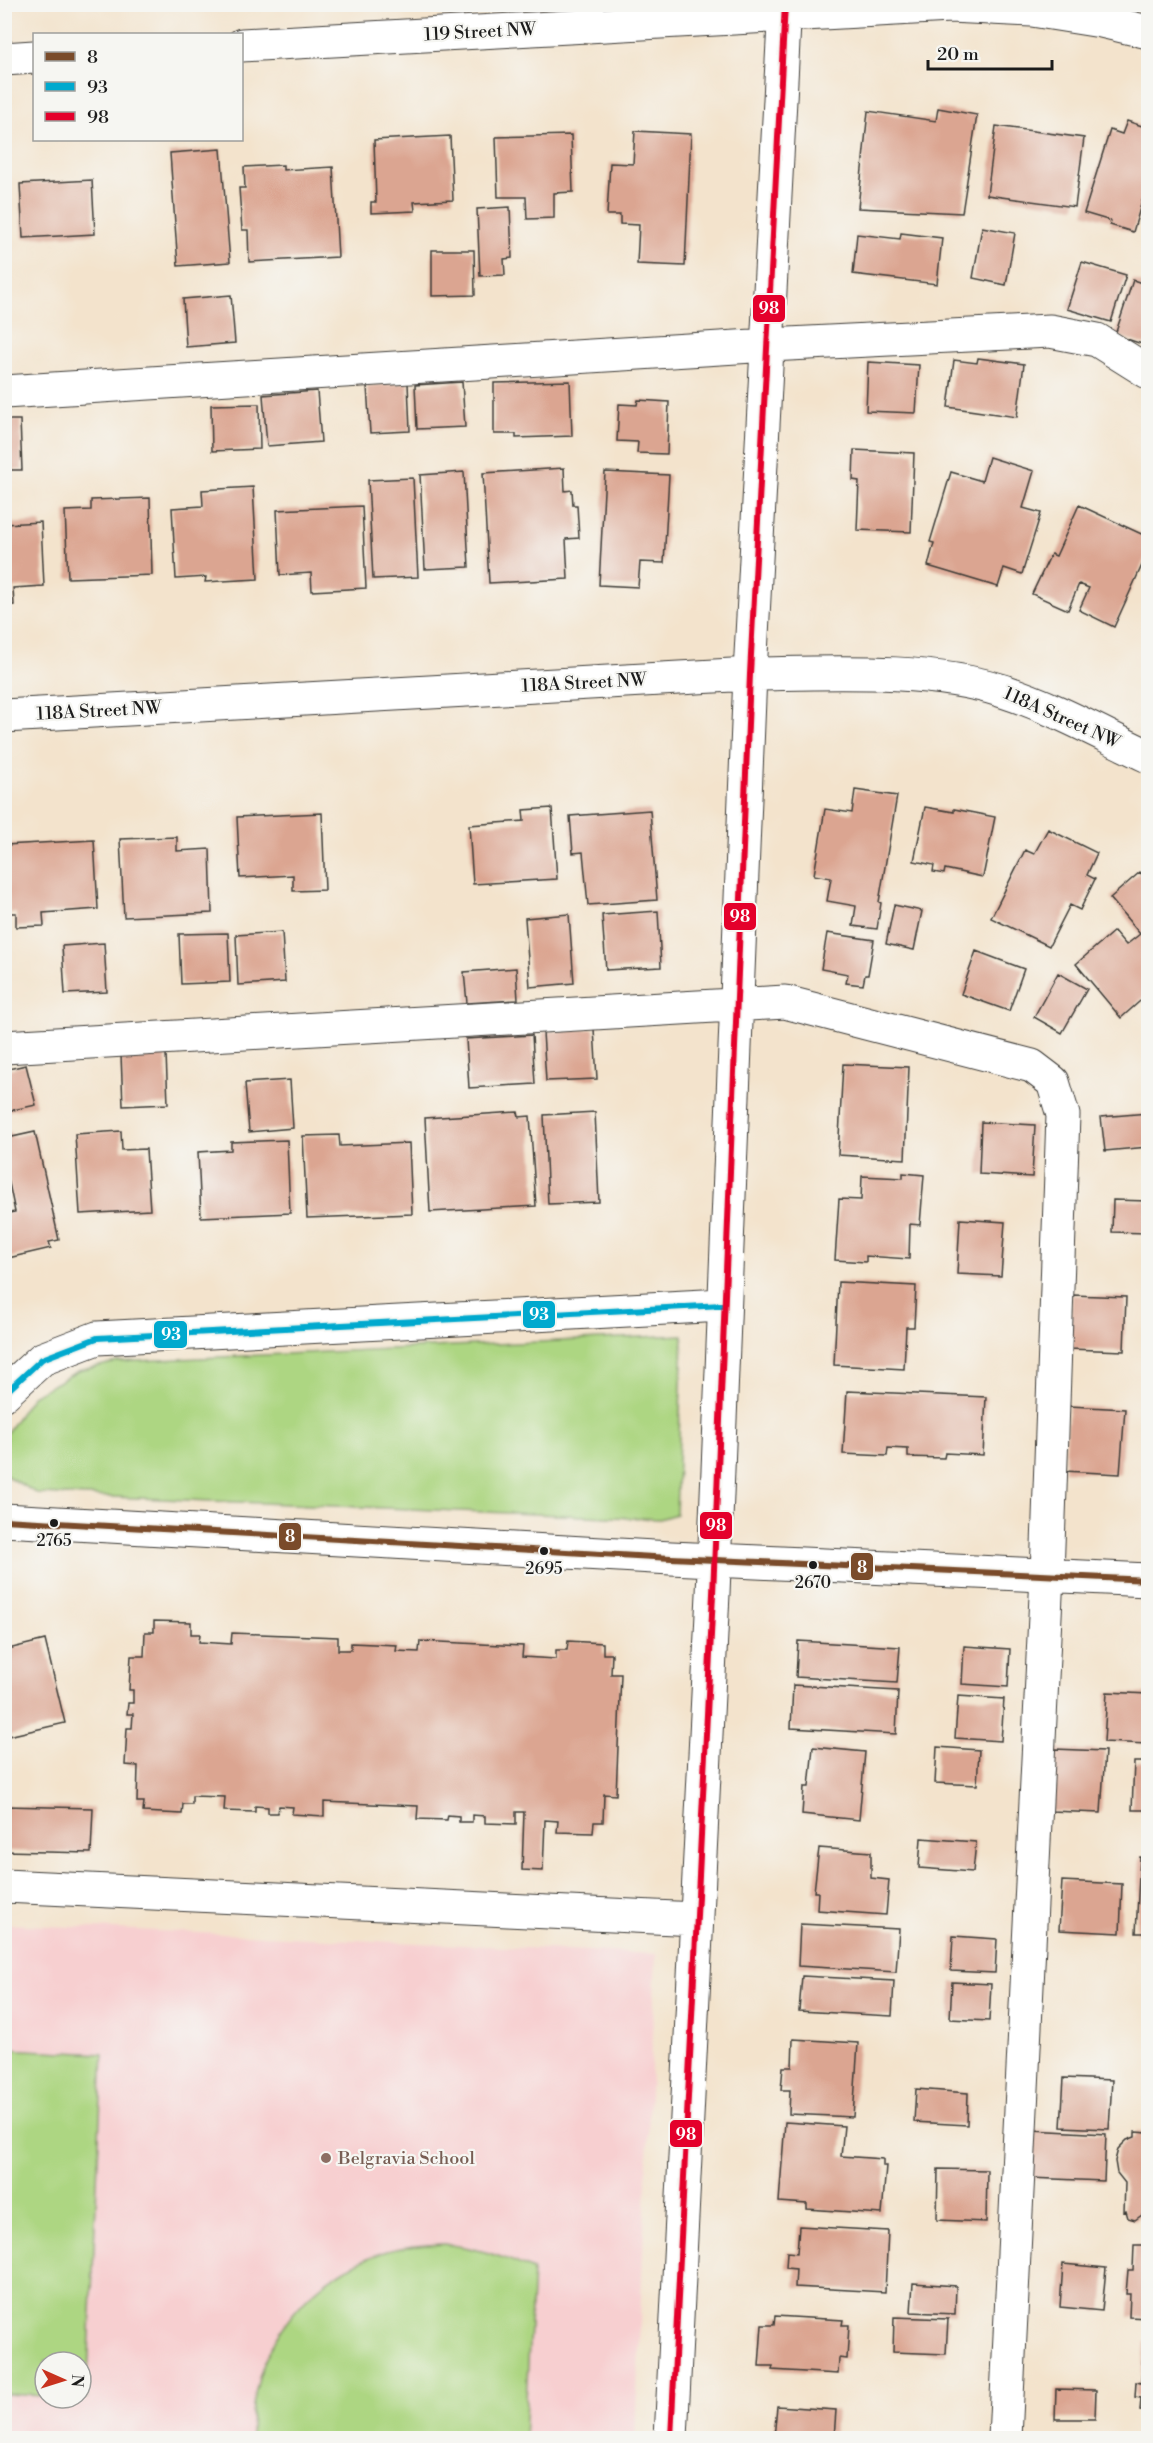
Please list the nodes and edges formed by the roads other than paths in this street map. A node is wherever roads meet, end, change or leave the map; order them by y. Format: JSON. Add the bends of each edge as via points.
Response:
{"nodes":[{"id":1,"x":785,"y":9,"type":"edge"},
{"id":2,"x":1149,"y":32,"type":"edge"},
{"id":3,"x":243,"y":45,"type":"edge"},
{"id":4,"x":33,"y":57,"type":"edge"},
{"id":5,"x":4,"y":59,"type":"edge"},
{"id":6,"x":769,"y":345,"type":"junction"},
{"id":7,"x":1149,"y":372,"type":"edge"},
{"id":8,"x":4,"y":392,"type":"edge"},
{"id":9,"x":750,"y":674,"type":"junction"},
{"id":10,"x":4,"y":716,"type":"edge"},
{"id":11,"x":1149,"y":756,"type":"edge"},
{"id":12,"x":738,"y":1003,"type":"junction"},
{"id":13,"x":4,"y":1047,"type":"edge"},
{"id":14,"x":723,"y":1305,"type":"junction"},
{"id":15,"x":4,"y":1394,"type":"edge"},
{"id":16,"x":4,"y":1520,"type":"edge"},
{"id":17,"x":714,"y":1560,"type":"junction"},
{"id":18,"x":1047,"y":1575,"type":"junction"},
{"id":19,"x":1149,"y":1581,"type":"edge"},
{"id":20,"x":4,"y":1886,"type":"edge"},
{"id":21,"x":696,"y":1919,"type":"junction"},
{"id":22,"x":671,"y":2439,"type":"edge"},
{"id":23,"x":1005,"y":2439,"type":"edge"}],
"edges":[{"from":1,"to":2,"type":"street","name":"119 Street NW","via":[[950,6],[1020,10]]},
{"from":1,"to":3,"type":"street","name":"119 Street NW"},
{"from":1,"to":6,"type":"street"},
{"from":4,"to":5,"type":"street"},
{"from":6,"to":7,"type":"street","via":[[1050,331],[1097,340]]},
{"from":6,"to":8,"type":"street"},
{"from":6,"to":9,"type":"street"},
{"from":9,"to":10,"type":"street","name":"118A Street NW"},
{"from":9,"to":11,"type":"street","name":"118A Street NW","via":[[943,677],[1003,691]]},
{"from":9,"to":12,"type":"street"},
{"from":12,"to":13,"type":"street"},
{"from":12,"to":14,"type":"street"},
{"from":12,"to":18,"type":"street","via":[[785,1002],[1032,1066],[1053,1082],[1063,1115]]},
{"from":14,"to":15,"type":"street","via":[[98,1338],[42,1359]]},
{"from":14,"to":17,"type":"street"},
{"from":16,"to":17,"type":"street"},
{"from":17,"to":18,"type":"street"},
{"from":17,"to":21,"type":"street"},
{"from":18,"to":19,"type":"street"},
{"from":18,"to":23,"type":"street"},
{"from":20,"to":21,"type":"street"},
{"from":21,"to":22,"type":"street"}]}
